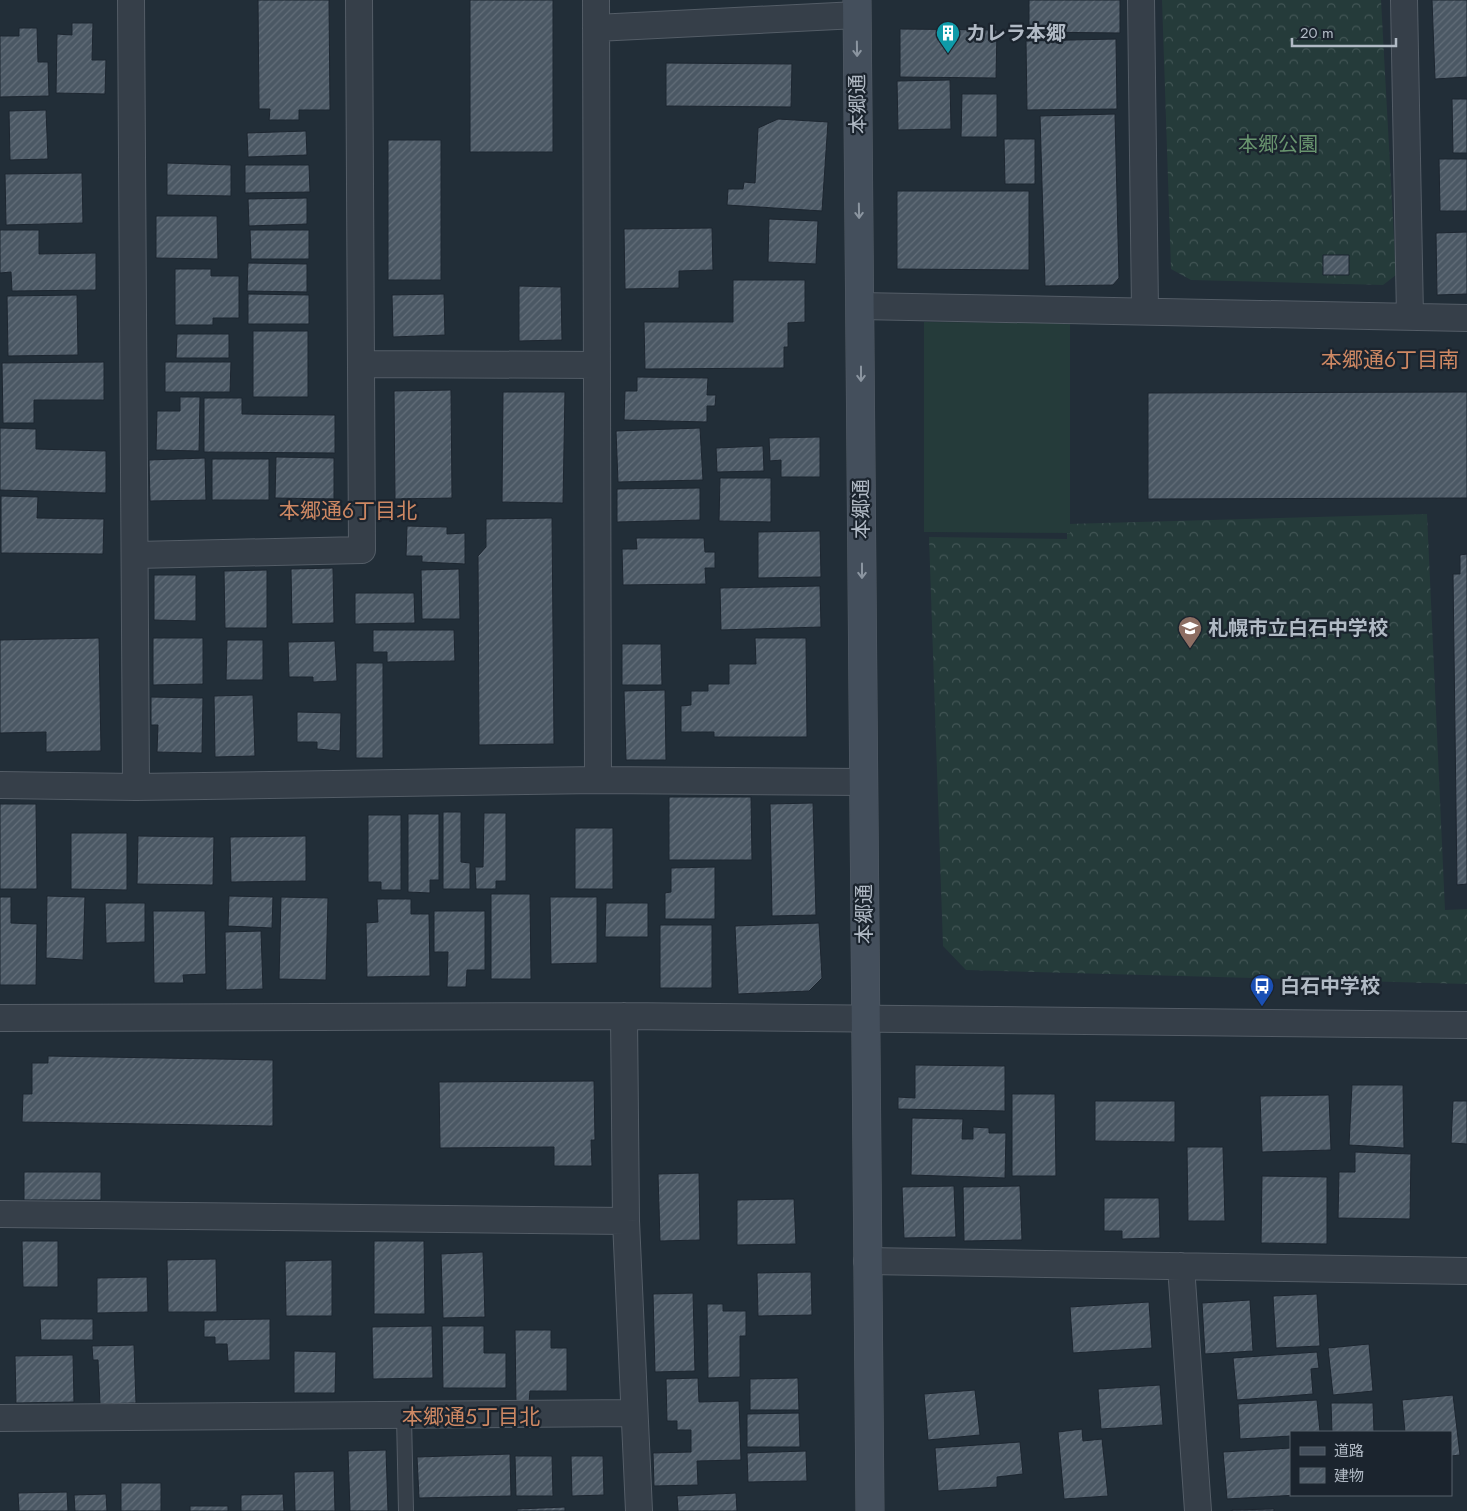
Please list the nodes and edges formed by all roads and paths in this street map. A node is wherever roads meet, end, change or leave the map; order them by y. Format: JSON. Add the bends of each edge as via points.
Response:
{"nodes":[{"id":1,"x":131,"y":0,"type":"edge"},
{"id":2,"x":359,"y":0,"type":"edge"},
{"id":3,"x":596,"y":0,"type":"edge"},
{"id":4,"x":1141,"y":0,"type":"edge"},
{"id":5,"x":1404,"y":0,"type":"edge"},
{"id":6,"x":857,"y":7,"type":"edge"},
{"id":7,"x":596,"y":28,"type":"junction"},
{"id":8,"x":860,"y":306,"type":"junction"},
{"id":9,"x":1145,"y":310,"type":"junction"},
{"id":10,"x":1410,"y":317,"type":"junction"},
{"id":11,"x":1467,"y":318,"type":"edge"},
{"id":12,"x":361,"y":364,"type":"junction"},
{"id":13,"x":597,"y":365,"type":"junction"},
{"id":14,"x":136,"y":555,"type":"junction"},
{"id":15,"x":598,"y":780,"type":"junction"},
{"id":16,"x":863,"y":782,"type":"junction"},
{"id":17,"x":0,"y":785,"type":"edge"},
{"id":18,"x":136,"y":787,"type":"junction"},
{"id":19,"x":624,"y":1016,"type":"junction"},
{"id":20,"x":866,"y":1017,"type":"junction"},
{"id":21,"x":0,"y":1018,"type":"edge"},
{"id":22,"x":1467,"y":1025,"type":"edge"},
{"id":23,"x":0,"y":1214,"type":"edge"},
{"id":24,"x":626,"y":1221,"type":"junction"},
{"id":25,"x":867,"y":1261,"type":"junction"},
{"id":26,"x":1181,"y":1266,"type":"junction"},
{"id":27,"x":1467,"y":1271,"type":"edge"},
{"id":28,"x":633,"y":1413,"type":"junction"},
{"id":29,"x":404,"y":1416,"type":"junction"},
{"id":30,"x":0,"y":1418,"type":"edge"},
{"id":31,"x":406,"y":1511,"type":"edge"},
{"id":32,"x":639,"y":1511,"type":"edge"},
{"id":33,"x":870,"y":1511,"type":"edge"},
{"id":34,"x":1198,"y":1511,"type":"edge"}],
"edges":[{"from":1,"to":14,"type":"street"},
{"from":2,"to":12,"type":"street"},
{"from":3,"to":7,"type":"street"},
{"from":4,"to":9,"type":"street"},
{"from":5,"to":10,"type":"street"},
{"from":6,"to":7,"type":"street"},
{"from":6,"to":8,"type":"street","name":"本郷通","one_way":true},
{"from":7,"to":13,"type":"street"},
{"from":8,"to":9,"type":"street"},
{"from":8,"to":16,"type":"street","name":"本郷通","one_way":true},
{"from":9,"to":10,"type":"street"},
{"from":10,"to":11,"type":"street"},
{"from":12,"to":13,"type":"street"},
{"from":12,"to":14,"type":"street","via":[[362,550]]},
{"from":13,"to":15,"type":"street"},
{"from":14,"to":18,"type":"street"},
{"from":15,"to":16,"type":"street"},
{"from":15,"to":18,"type":"street"},
{"from":16,"to":20,"type":"street","name":"本郷通"},
{"from":17,"to":18,"type":"street"},
{"from":19,"to":20,"type":"street"},
{"from":19,"to":21,"type":"street"},
{"from":19,"to":24,"type":"street"},
{"from":20,"to":22,"type":"street"},
{"from":20,"to":25,"type":"street","name":"本郷通"},
{"from":23,"to":24,"type":"street"},
{"from":24,"to":28,"type":"street"},
{"from":25,"to":26,"type":"street"},
{"from":25,"to":33,"type":"street","name":"本郷通"},
{"from":26,"to":27,"type":"street"},
{"from":26,"to":34,"type":"street"},
{"from":28,"to":29,"type":"street"},
{"from":28,"to":32,"type":"street"},
{"from":29,"to":30,"type":"street"},
{"from":29,"to":31,"type":"lane"}]}
